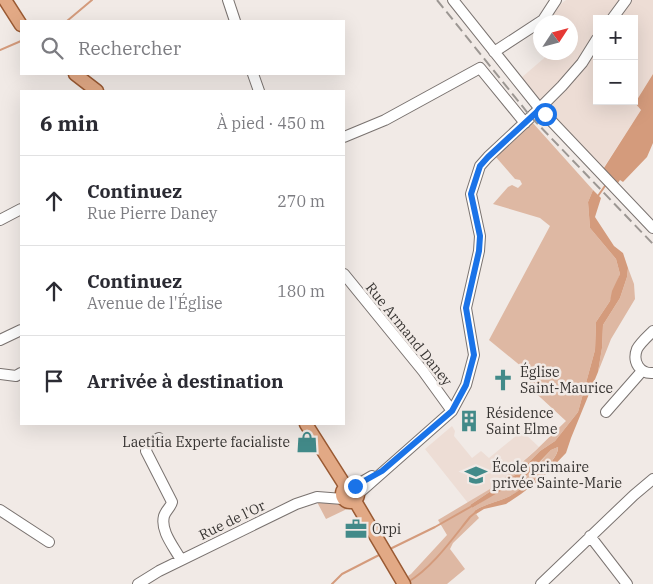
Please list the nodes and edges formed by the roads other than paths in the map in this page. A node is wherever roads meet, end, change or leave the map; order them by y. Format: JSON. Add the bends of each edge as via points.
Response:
{"nodes":[{"id":1,"x":5,"y":0,"type":"edge"},
{"id":2,"x":228,"y":0,"type":"edge"},
{"id":3,"x":453,"y":0,"type":"edge"},
{"id":4,"x":556,"y":0,"type":"edge"},
{"id":5,"x":626,"y":0,"type":"edge"},
{"id":6,"x":615,"y":15,"type":"edge"},
{"id":7,"x":235,"y":20,"type":"edge"},
{"id":8,"x":20,"y":23,"type":"edge"},
{"id":9,"x":593,"y":45,"type":"edge"},
{"id":10,"x":494,"y":52,"type":"junction"},
{"id":11,"x":76,"y":75,"type":"edge"},
{"id":12,"x":253,"y":75,"type":"edge"},
{"id":13,"x":96,"y":90,"type":"edge"},
{"id":14,"x":259,"y":90,"type":"edge"},
{"id":15,"x":540,"y":109,"type":"junction"},
{"id":16,"x":524,"y":123,"type":"junction"},
{"id":17,"x":345,"y":137,"type":"edge"},
{"id":18,"x":20,"y":210,"type":"edge"},
{"id":19,"x":0,"y":220,"type":"edge"},
{"id":20,"x":653,"y":228,"type":"edge"},
{"id":21,"x":345,"y":275,"type":"edge"},
{"id":22,"x":20,"y":330,"type":"edge"},
{"id":23,"x":653,"y":331,"type":"edge"},
{"id":24,"x":0,"y":340,"type":"edge"},
{"id":25,"x":642,"y":371,"type":"junction"},
{"id":26,"x":0,"y":374,"type":"edge"},
{"id":27,"x":20,"y":374,"type":"edge"},
{"id":28,"x":653,"y":374,"type":"edge"},
{"id":29,"x":452,"y":411,"type":"junction"},
{"id":30,"x":606,"y":412,"type":"dead end"},
{"id":31,"x":307,"y":425,"type":"edge"},
{"id":32,"x":159,"y":438,"type":"dead end"},
{"id":33,"x":653,"y":479,"type":"edge"},
{"id":34,"x":351,"y":494,"type":"junction"},
{"id":35,"x":0,"y":510,"type":"edge"},
{"id":36,"x":590,"y":536,"type":"junction"},
{"id":37,"x":49,"y":542,"type":"dead end"},
{"id":38,"x":181,"y":560,"type":"junction"},
{"id":39,"x":402,"y":581,"type":"edge"},
{"id":40,"x":138,"y":584,"type":"edge"},
{"id":41,"x":541,"y":584,"type":"edge"},
{"id":42,"x":627,"y":584,"type":"edge"}],
"edges":[{"from":1,"to":8,"type":"main road"},
{"from":2,"to":7,"type":"street"},
{"from":3,"to":10,"type":"street"},
{"from":4,"to":10,"type":"street","via":[[542,20]]},
{"from":5,"to":6,"type":"street"},
{"from":9,"to":15,"type":"street","via":[[582,63]]},
{"from":10,"to":15,"type":"street"},
{"from":11,"to":13,"type":"main road"},
{"from":12,"to":14,"type":"street"},
{"from":15,"to":16,"type":"street"},
{"from":15,"to":20,"type":"street"},
{"from":16,"to":17,"type":"street","via":[[480,68],[385,120]]},
{"from":16,"to":29,"type":"street","via":[[480,166],[471,194],[480,236],[466,308],[474,348],[473,361],[466,385]]},
{"from":18,"to":19,"type":"street"},
{"from":21,"to":29,"type":"street","name":"Rue Armand Daney"},
{"from":22,"to":24,"type":"street"},
{"from":23,"to":25,"type":"street","via":[[637,349],[636,361]]},
{"from":25,"to":28,"type":"street"},
{"from":25,"to":30,"type":"street"},
{"from":26,"to":27,"type":"street"},
{"from":29,"to":34,"type":"street"},
{"from":31,"to":34,"type":"main road"},
{"from":32,"to":38,"type":"street","via":[[147,445],[146,451],[172,502],[163,523]]},
{"from":33,"to":36,"type":"street"},
{"from":34,"to":38,"type":"street","name":"Rue de l'Or","via":[[316,497],[296,504]]},
{"from":34,"to":39,"type":"main road"},
{"from":35,"to":37,"type":"street"},
{"from":36,"to":41,"type":"street"},
{"from":36,"to":42,"type":"street"},
{"from":38,"to":40,"type":"street","name":"Rue de l'Or"}]}
